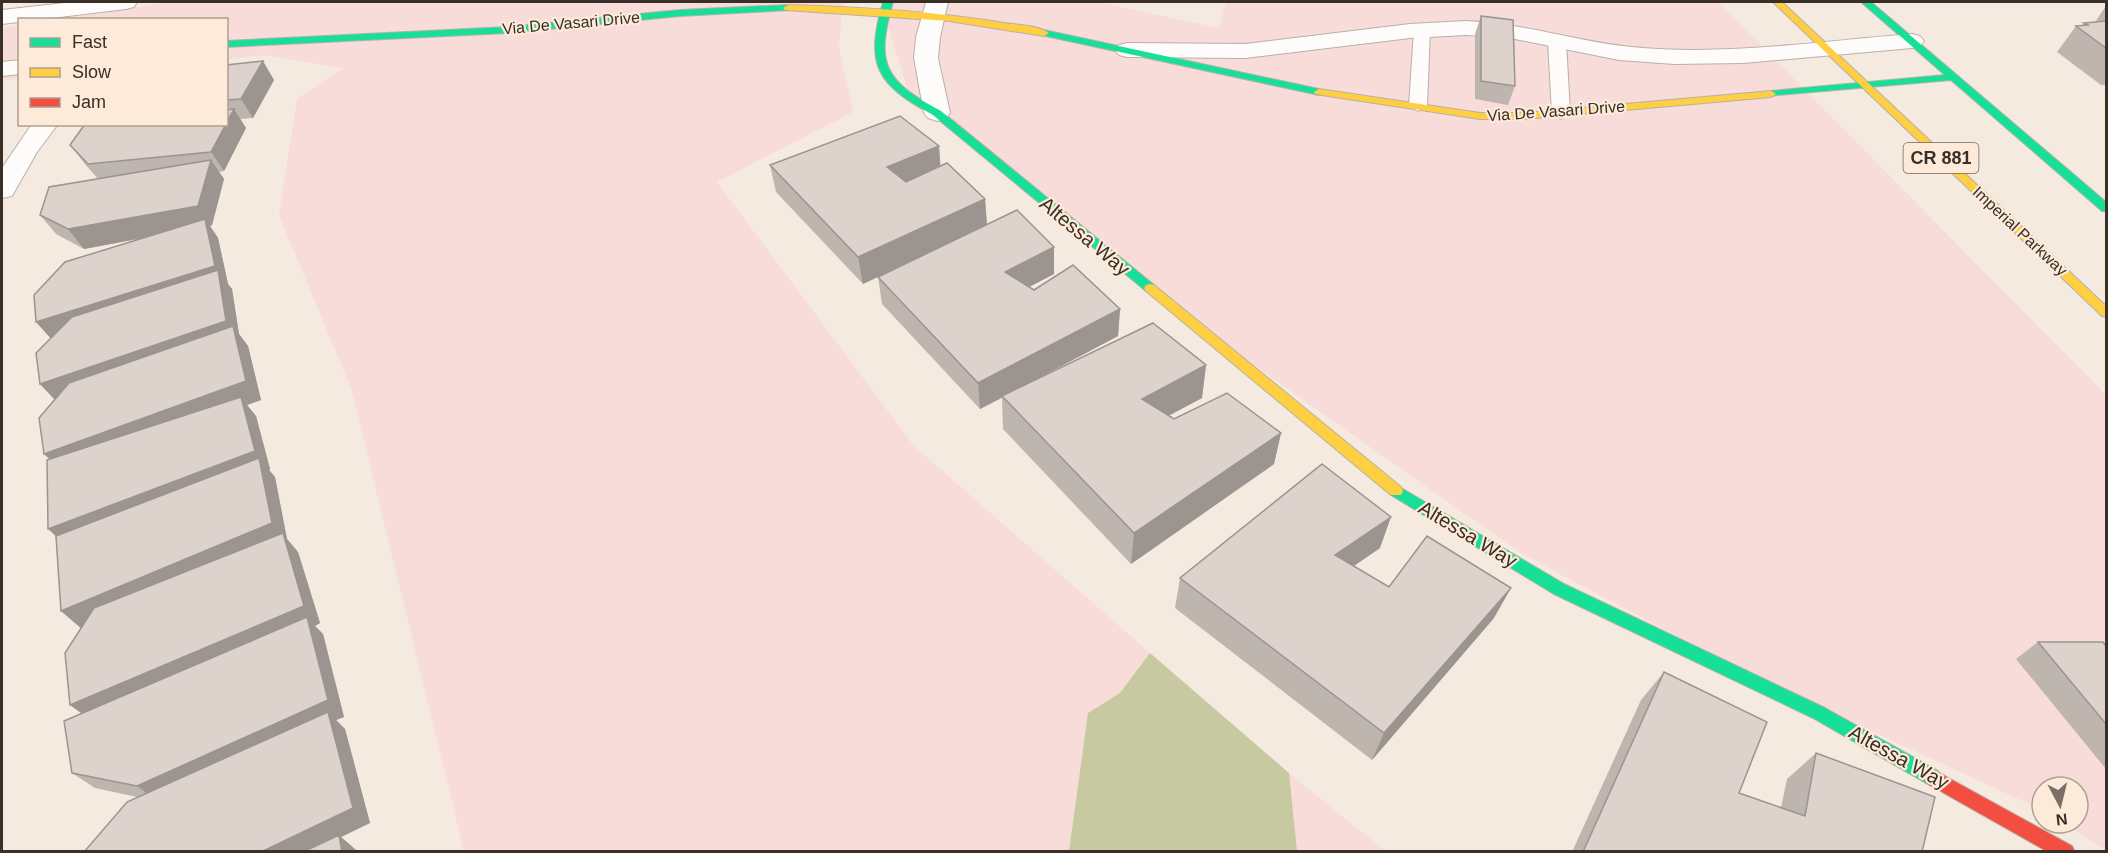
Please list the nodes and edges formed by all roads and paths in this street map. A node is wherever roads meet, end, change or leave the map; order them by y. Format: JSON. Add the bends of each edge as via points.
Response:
{"nodes":[{"id":1,"x":126,"y":2,"type":"edge"},
{"id":2,"x":1777,"y":2,"type":"edge"},
{"id":3,"x":1866,"y":2,"type":"edge"},
{"id":4,"x":885,"y":8,"type":"edge"},
{"id":5,"x":935,"y":10,"type":"edge"},
{"id":6,"x":2,"y":17,"type":"edge"},
{"id":7,"x":1422,"y":30,"type":"junction"},
{"id":8,"x":1557,"y":41,"type":"junction"},
{"id":9,"x":1912,"y":41,"type":"junction"},
{"id":10,"x":228,"y":44,"type":"edge"},
{"id":11,"x":1826,"y":47,"type":"junction"},
{"id":12,"x":1127,"y":50,"type":"junction"},
{"id":13,"x":18,"y":67,"type":"edge"},
{"id":14,"x":2,"y":69,"type":"edge"},
{"id":15,"x":1953,"y":77,"type":"junction"},
{"id":16,"x":1865,"y":84,"type":"junction"},
{"id":17,"x":1418,"y":106,"type":"junction"},
{"id":18,"x":937,"y":113,"type":"junction"},
{"id":19,"x":1562,"y":113,"type":"junction"},
{"id":20,"x":44,"y":126,"type":"edge"},
{"id":21,"x":2,"y":190,"type":"edge"},
{"id":22,"x":2106,"y":208,"type":"edge"},
{"id":23,"x":2106,"y":313,"type":"edge"},
{"id":24,"x":2067,"y":852,"type":"edge"}],
"edges":[{"from":1,"to":6,"type":"street"},
{"from":2,"to":11,"type":"street","name":"Imperial Parkway","number":"CR 881"},
{"from":3,"to":9,"type":"street"},
{"from":4,"to":5,"type":"street","name":"Via De Vasari Drive"},
{"from":4,"to":10,"type":"street","name":"Via De Vasari Drive","via":[[668,14],[508,30]]},
{"from":4,"to":18,"type":"street","name":"Altessa Way","via":[[876,57],[884,76],[907,100]]},
{"from":5,"to":12,"type":"street","name":"Via De Vasari Drive"},
{"from":5,"to":18,"type":"street","via":[[926,59],[929,82],[937,96]]},
{"from":7,"to":8,"type":"street","name":"Via De Vasari Drive","via":[[1500,30]]},
{"from":7,"to":12,"type":"street","name":"Via De Vasari Drive","via":[[1246,51]]},
{"from":7,"to":17,"type":"lane"},
{"from":8,"to":11,"type":"street","name":"Via De Vasari Drive","via":[[1680,58]]},
{"from":8,"to":19,"type":"lane"},
{"from":9,"to":11,"type":"street","name":"Via De Vasari Drive"},
{"from":9,"to":15,"type":"street"},
{"from":11,"to":16,"type":"street","name":"Imperial Parkway","number":"CR 881"},
{"from":12,"to":17,"type":"street","name":"Via De Vasari Drive","via":[[1295,88]]},
{"from":13,"to":14,"type":"street"},
{"from":15,"to":16,"type":"street","name":"Via De Vasari Drive"},
{"from":15,"to":22,"type":"street"},
{"from":16,"to":19,"type":"street","name":"Via De Vasari Drive"},
{"from":16,"to":23,"type":"street","name":"Imperial Parkway","number":"CR 881"},
{"from":17,"to":19,"type":"street","name":"Via De Vasari Drive","via":[[1480,116]]},
{"from":18,"to":24,"type":"street","name":"Altessa Way","via":[[1396,490],[1559,589],[1819,713]]},
{"from":20,"to":21,"type":"street"}]}
